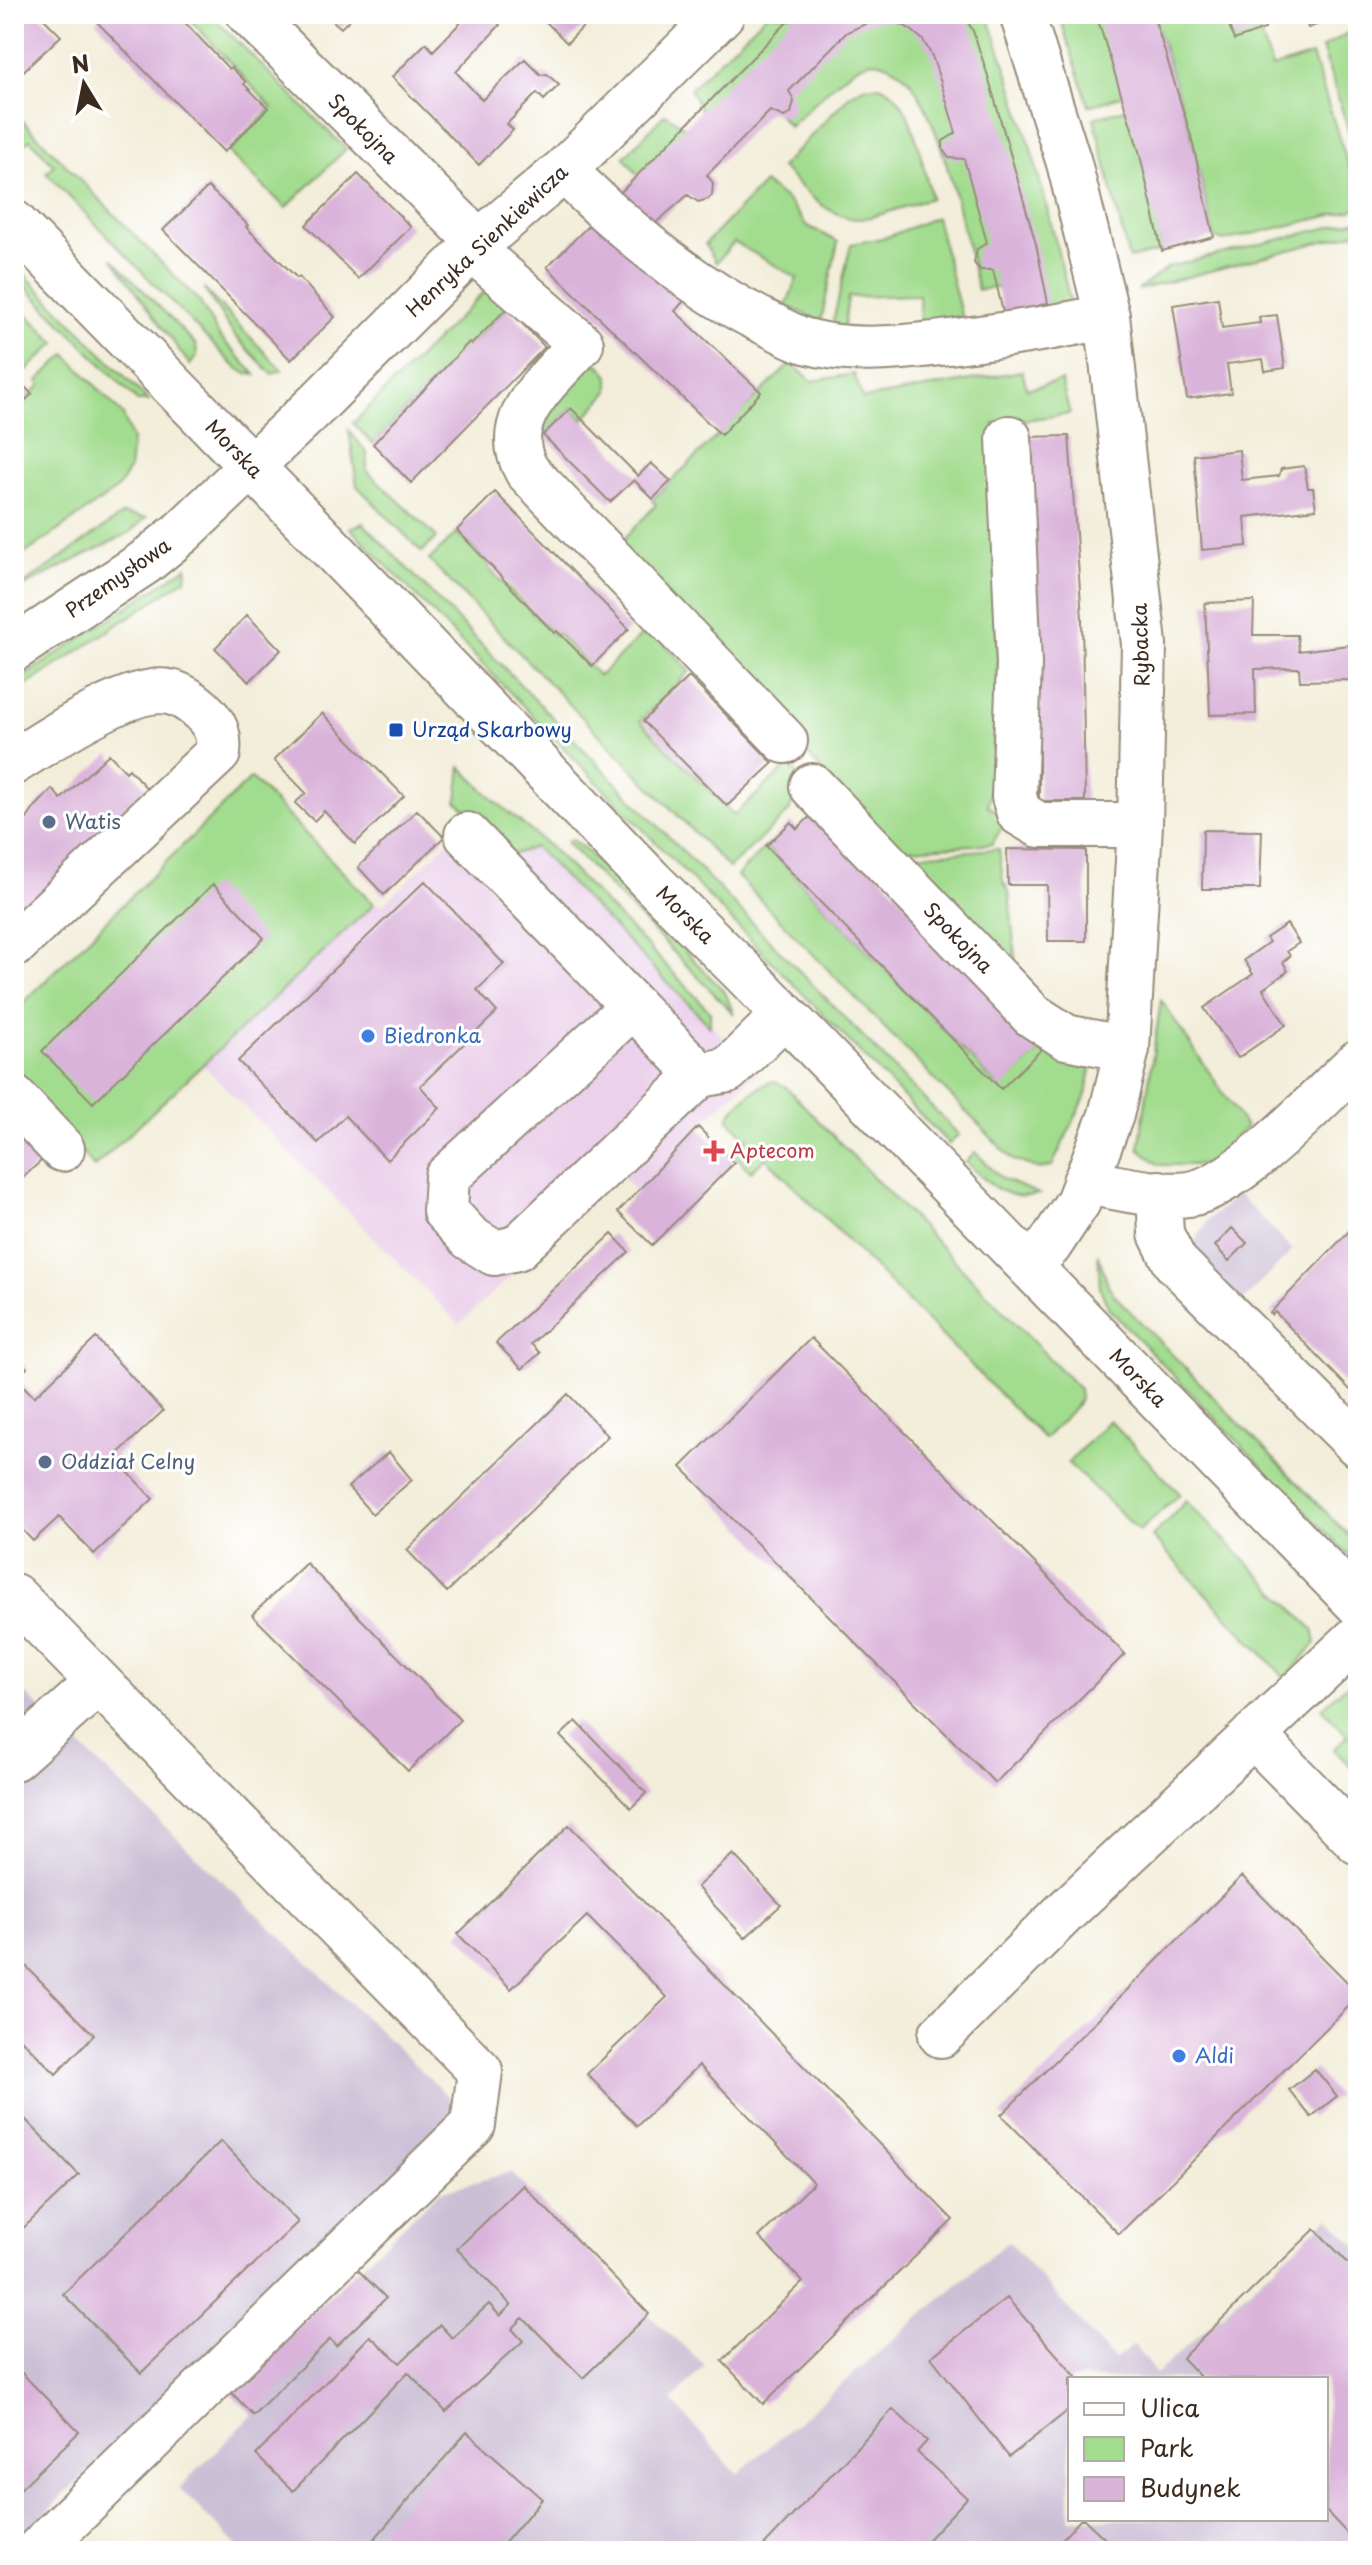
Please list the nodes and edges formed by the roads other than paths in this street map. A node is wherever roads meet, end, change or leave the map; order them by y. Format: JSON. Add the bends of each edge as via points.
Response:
{"nodes":[{"id":1,"x":249,"y":14,"type":"edge"},
{"id":2,"x":1022,"y":14,"type":"edge"},
{"id":3,"x":702,"y":20,"type":"edge"},
{"id":4,"x":564,"y":170,"type":"junction"},
{"id":5,"x":14,"y":223,"type":"edge"},
{"id":6,"x":476,"y":246,"type":"junction"},
{"id":7,"x":1107,"y":316,"type":"junction"},
{"id":8,"x":1009,"y":438,"type":"dead end"},
{"id":9,"x":251,"y":466,"type":"junction"},
{"id":10,"x":14,"y":649,"type":"edge"},
{"id":11,"x":191,"y":701,"type":"junction"},
{"id":12,"x":785,"y":741,"type":"dead end"},
{"id":13,"x":14,"y":762,"type":"edge"},
{"id":14,"x":145,"y":783,"type":"dead end"},
{"id":15,"x":812,"y":786,"type":"dead end"},
{"id":16,"x":1140,"y":825,"type":"junction"},
{"id":17,"x":467,"y":835,"type":"dead end"},
{"id":18,"x":14,"y":945,"type":"edge"},
{"id":19,"x":632,"y":1007,"type":"junction"},
{"id":20,"x":784,"y":1015,"type":"junction"},
{"id":21,"x":1127,"y":1049,"type":"junction"},
{"id":22,"x":1358,"y":1062,"type":"edge"},
{"id":23,"x":700,"y":1075,"type":"junction"},
{"id":24,"x":14,"y":1098,"type":"edge"},
{"id":25,"x":62,"y":1149,"type":"dead end"},
{"id":26,"x":1085,"y":1182,"type":"junction"},
{"id":27,"x":1159,"y":1193,"type":"junction"},
{"id":28,"x":1029,"y":1264,"type":"junction"},
{"id":29,"x":1358,"y":1445,"type":"edge"},
{"id":30,"x":14,"y":1596,"type":"edge"},
{"id":31,"x":1358,"y":1604,"type":"edge"},
{"id":32,"x":1358,"y":1637,"type":"edge"},
{"id":33,"x":98,"y":1683,"type":"junction"},
{"id":34,"x":1253,"y":1735,"type":"junction"},
{"id":35,"x":14,"y":1758,"type":"edge"},
{"id":36,"x":1358,"y":1842,"type":"edge"},
{"id":37,"x":941,"y":2035,"type":"dead end"},
{"id":38,"x":37,"y":2551,"type":"edge"}],
"edges":[{"from":1,"to":6,"type":"street","name":"Spokojna"},
{"from":2,"to":7,"type":"street","name":"Rybacka","via":[[1069,163]]},
{"from":3,"to":4,"type":"street","name":"Henryka Sienkiewicza"},
{"from":4,"to":6,"type":"street","name":"Henryka Sienkiewicza"},
{"from":4,"to":7,"type":"street","via":[[695,283],[804,341],[842,348],[925,345]]},
{"from":5,"to":9,"type":"street","name":"Morska"},
{"from":6,"to":9,"type":"street","name":"Henryka Sienkiewicza"},
{"from":6,"to":12,"type":"street","name":"Spokojna","via":[[581,344],[520,418],[517,450],[527,471]]},
{"from":7,"to":16,"type":"street","name":"Rybacka","via":[[1144,644]]},
{"from":8,"to":16,"type":"street","via":[[1019,664],[1014,797],[1019,813],[1039,825]]},
{"from":9,"to":10,"type":"street","name":"Przemysłowa","via":[[144,563]]},
{"from":9,"to":20,"type":"street","name":"Morska"},
{"from":11,"to":13,"type":"street","via":[[168,691],[131,696],[66,728]]},
{"from":11,"to":14,"type":"street","via":[[193,720],[183,746]]},
{"from":11,"to":18,"type":"street","via":[[211,719],[219,736],[218,753]]},
{"from":15,"to":21,"type":"street","name":"Spokojna","via":[[1032,1015],[1066,1037]]},
{"from":16,"to":21,"type":"street","name":"Rybacka"},
{"from":17,"to":19,"type":"street"},
{"from":19,"to":23,"type":"street"},
{"from":19,"to":23,"type":"street","via":[[447,1177],[445,1211],[470,1238],[494,1253],[517,1248]]},
{"from":20,"to":23,"type":"street","via":[[728,1070]]},
{"from":20,"to":28,"type":"street","name":"Morska"},
{"from":21,"to":26,"type":"street","name":"Rybacka","via":[[1111,1115]]},
{"from":22,"to":27,"type":"street","via":[[1262,1151],[1219,1183],[1189,1194]]},
{"from":24,"to":25,"type":"street"},
{"from":26,"to":27,"type":"street"},
{"from":26,"to":28,"type":"street","name":"Rybacka","via":[[1069,1217]]},
{"from":27,"to":29,"type":"street","via":[[1161,1234],[1175,1262]]},
{"from":28,"to":31,"type":"street","name":"Morska"},
{"from":30,"to":33,"type":"street"},
{"from":32,"to":34,"type":"street"},
{"from":33,"to":35,"type":"street"},
{"from":33,"to":38,"type":"street","via":[[480,2071],[473,2125]]},
{"from":34,"to":36,"type":"street"},
{"from":34,"to":37,"type":"street"}]}
